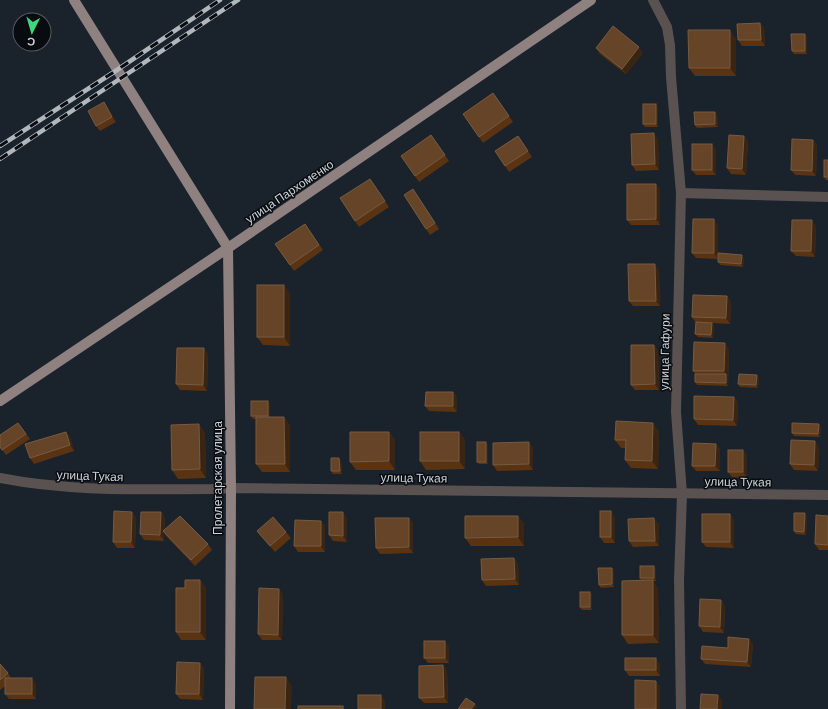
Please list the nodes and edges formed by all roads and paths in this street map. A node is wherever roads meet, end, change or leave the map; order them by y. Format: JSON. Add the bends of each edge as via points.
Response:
{"nodes":[{"id":1,"x":74,"y":0,"type":"edge"},
{"id":2,"x":591,"y":0,"type":"edge"},
{"id":3,"x":653,"y":0,"type":"edge"},
{"id":4,"x":680,"y":194,"type":"junction"},
{"id":5,"x":828,"y":198,"type":"edge"},
{"id":6,"x":228,"y":248,"type":"junction"},
{"id":7,"x":0,"y":401,"type":"edge"},
{"id":8,"x":0,"y":478,"type":"edge"},
{"id":9,"x":231,"y":488,"type":"junction"},
{"id":10,"x":682,"y":494,"type":"junction"},
{"id":11,"x":828,"y":495,"type":"edge"},
{"id":12,"x":230,"y":709,"type":"edge"},
{"id":13,"x":681,"y":709,"type":"edge"}],
"edges":[{"from":1,"to":6,"type":"main road"},
{"from":2,"to":6,"type":"main road","name":"улица Пархоменко"},
{"from":3,"to":4,"type":"street","name":"улица Гафури","via":[[667,27],[670,45]]},
{"from":4,"to":5,"type":"street"},
{"from":4,"to":10,"type":"street","name":"улица Гафури","via":[[676,412]]},
{"from":6,"to":7,"type":"main road","name":"улица Пархоменко"},
{"from":6,"to":9,"type":"main road","name":"Пролетарская улица"},
{"from":8,"to":9,"type":"street","name":"улица Тукая","via":[[45,486],[90,489]]},
{"from":9,"to":10,"type":"street","name":"улица Тукая"},
{"from":9,"to":12,"type":"main road","name":"Пролетарская улица"},
{"from":10,"to":11,"type":"street","name":"улица Тукая"},
{"from":10,"to":13,"type":"street","name":"улица Гафури","via":[[679,580]]}]}
